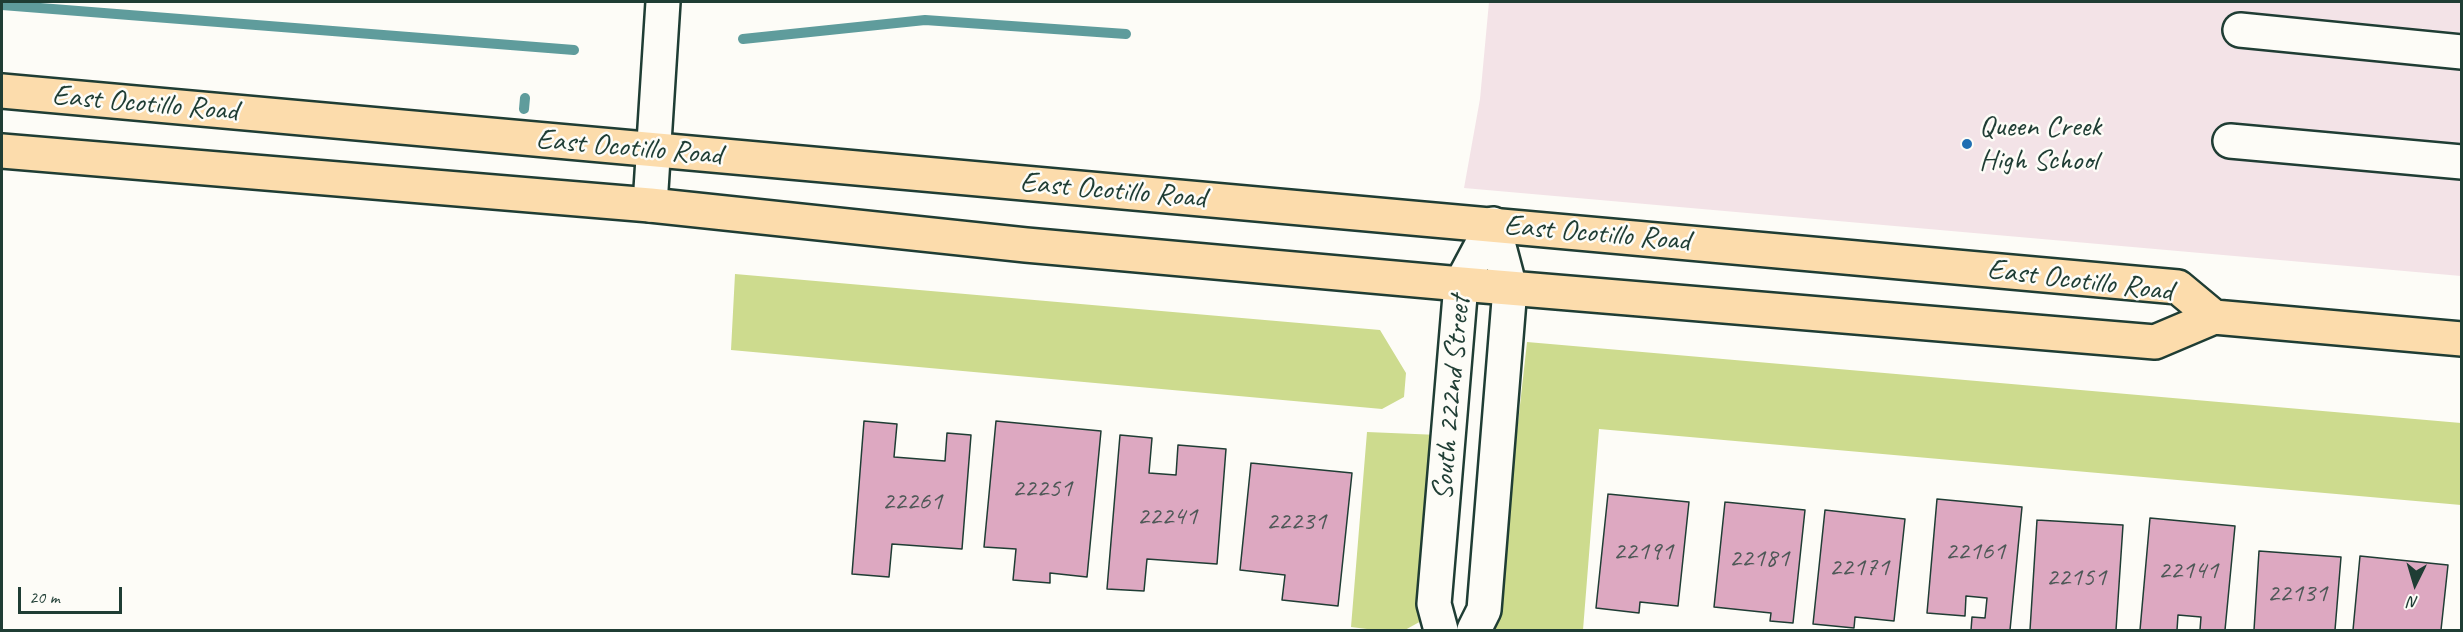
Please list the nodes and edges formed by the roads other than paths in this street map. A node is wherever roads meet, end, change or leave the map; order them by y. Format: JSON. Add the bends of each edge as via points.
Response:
{"nodes":[{"id":1,"x":663,"y":2,"type":"edge"},
{"id":2,"x":2240,"y":30,"type":"dead end"},
{"id":3,"x":2462,"y":52,"type":"edge"},
{"id":4,"x":2,"y":90,"type":"edge"},
{"id":5,"x":2230,"y":141,"type":"dead end"},
{"id":6,"x":2,"y":151,"type":"edge"},
{"id":7,"x":653,"y":151,"type":"junction"},
{"id":8,"x":2462,"y":162,"type":"edge"},
{"id":9,"x":650,"y":205,"type":"junction"},
{"id":10,"x":1492,"y":224,"type":"junction"},
{"id":11,"x":1461,"y":284,"type":"junction"},
{"id":12,"x":1510,"y":288,"type":"junction"},
{"id":13,"x":2214,"y":317,"type":"junction"},
{"id":14,"x":2462,"y":339,"type":"edge"},
{"id":15,"x":1441,"y":630,"type":"edge"},
{"id":16,"x":1474,"y":630,"type":"edge"}],
"edges":[{"from":1,"to":7,"type":"street"},
{"from":2,"to":3,"type":"street"},
{"from":4,"to":7,"type":"main road","name":"East Ocotillo Road"},
{"from":5,"to":8,"type":"street"},
{"from":6,"to":9,"type":"main road","name":"East Ocotillo Road"},
{"from":7,"to":9,"type":"street"},
{"from":7,"to":10,"type":"main road","name":"East Ocotillo Road"},
{"from":9,"to":11,"type":"main road","name":"East Ocotillo Road","via":[[1026,245]]},
{"from":10,"to":11,"type":"street","name":"South 222nd Street"},
{"from":10,"to":12,"type":"street","name":"South 222nd Street"},
{"from":10,"to":13,"type":"main road","name":"East Ocotillo Road","via":[[2178,286]]},
{"from":11,"to":12,"type":"main road","name":"East Ocotillo Road"},
{"from":11,"to":15,"type":"street","name":"South 222nd Street","via":[[1434,604]]},
{"from":12,"to":13,"type":"main road","name":"East Ocotillo Road","via":[[2155,342]]},
{"from":12,"to":16,"type":"street","name":"South 222nd Street","via":[[1484,610]]},
{"from":13,"to":14,"type":"main road","name":"East Ocotillo Road"}]}
